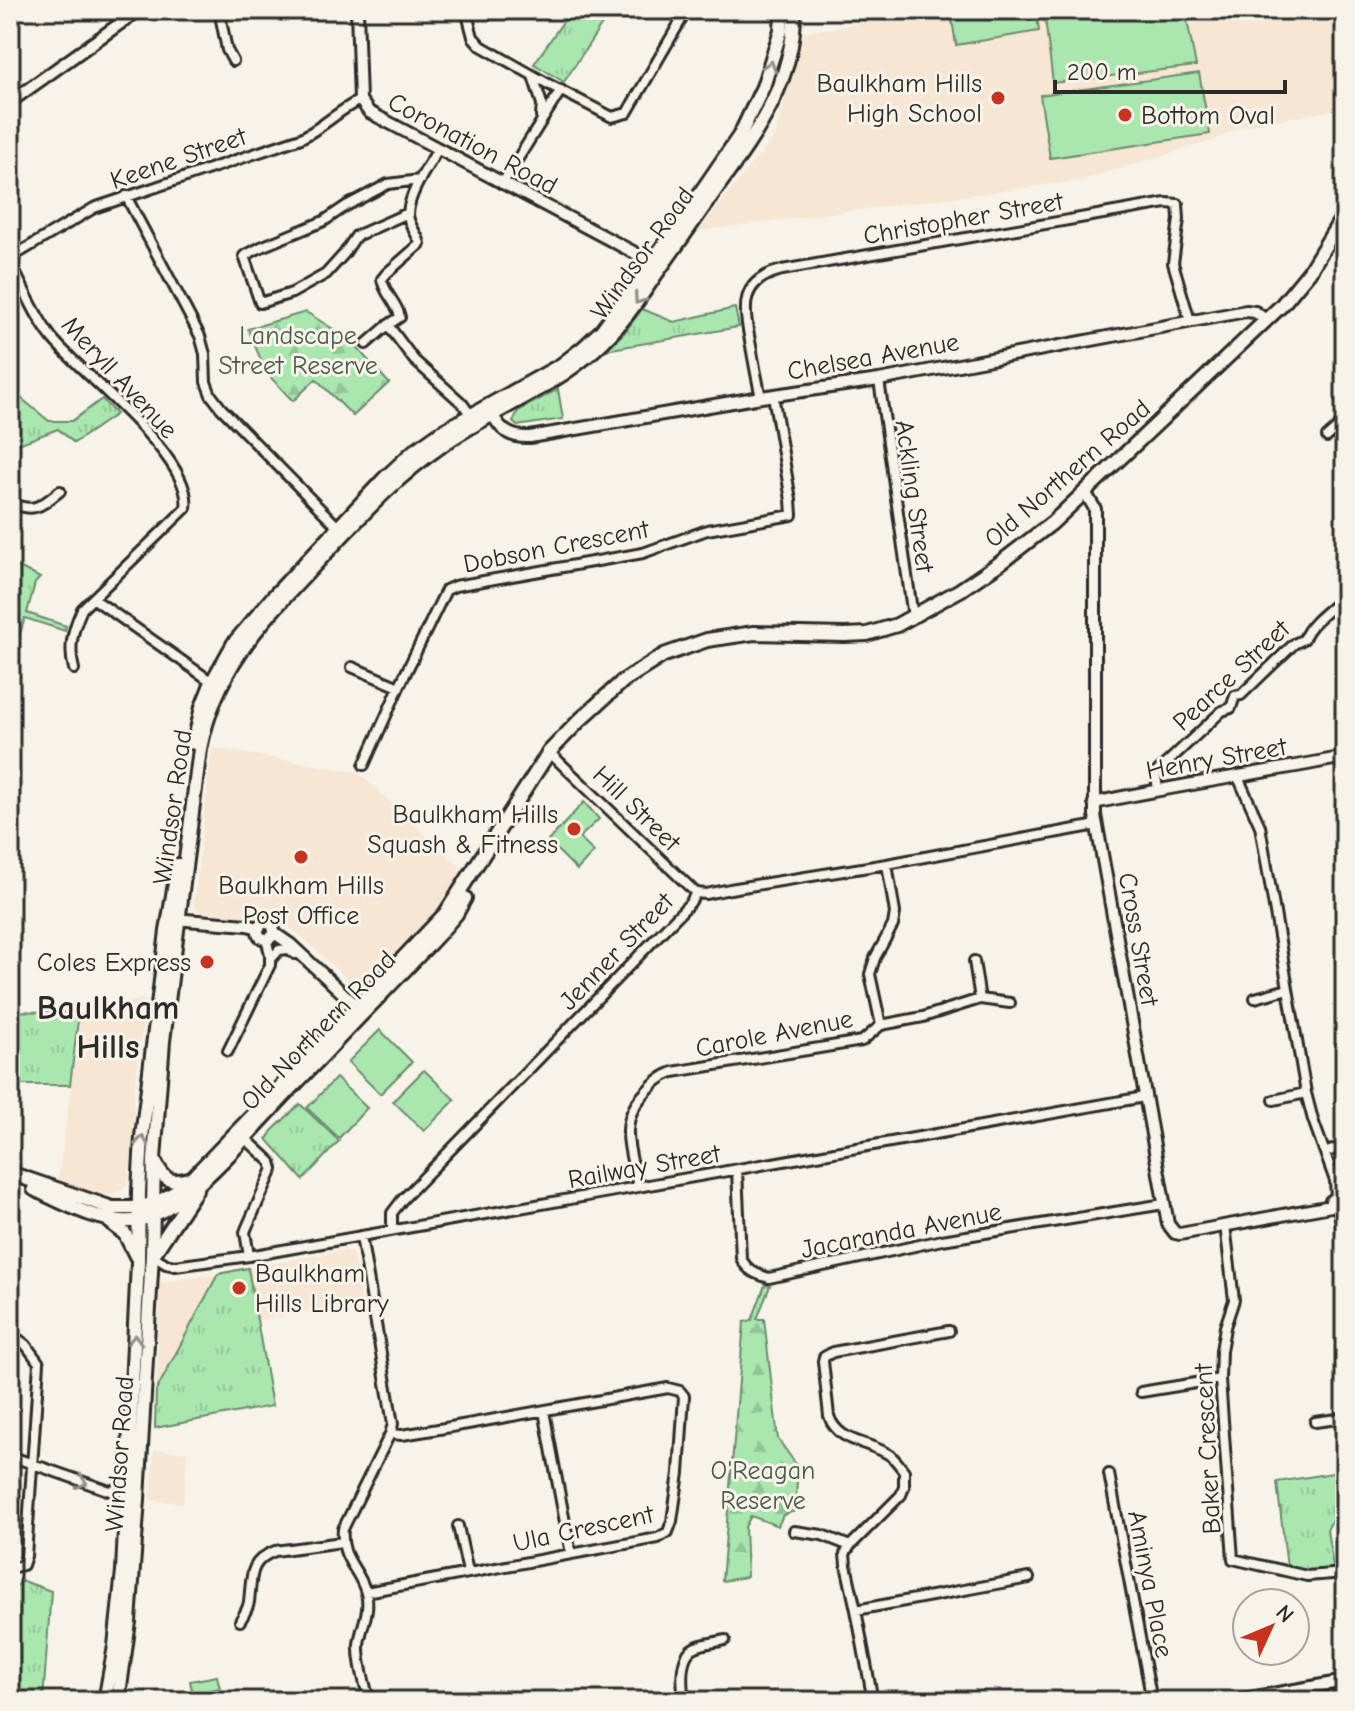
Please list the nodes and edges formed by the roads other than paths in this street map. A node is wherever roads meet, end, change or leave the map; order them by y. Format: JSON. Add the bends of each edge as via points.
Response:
{"nodes":[{"id":1,"x":139,"y":10,"type":"edge"},
{"id":2,"x":219,"y":10,"type":"edge"},
{"id":3,"x":357,"y":10,"type":"edge"},
{"id":4,"x":466,"y":10,"type":"edge"},
{"id":5,"x":687,"y":10,"type":"edge"},
{"id":6,"x":782,"y":10,"type":"edge"},
{"id":7,"x":794,"y":10,"type":"edge"},
{"id":8,"x":233,"y":61,"type":"dead end"},
{"id":9,"x":533,"y":76,"type":"junction"},
{"id":10,"x":561,"y":90,"type":"junction"},
{"id":11,"x":360,"y":100,"type":"junction"},
{"id":12,"x":10,"y":102,"type":"edge"},
{"id":13,"x":541,"y":120,"type":"junction"},
{"id":14,"x":438,"y":149,"type":"junction"},
{"id":15,"x":420,"y":180,"type":"junction"},
{"id":16,"x":502,"y":184,"type":"junction"},
{"id":17,"x":126,"y":196,"type":"junction"},
{"id":18,"x":408,"y":213,"type":"junction"},
{"id":19,"x":1345,"y":213,"type":"edge"},
{"id":20,"x":10,"y":260,"type":"edge"},
{"id":21,"x":655,"y":265,"type":"junction"},
{"id":22,"x":1266,"y":320,"type":"junction"},
{"id":23,"x":1190,"y":321,"type":"junction"},
{"id":24,"x":388,"y":325,"type":"junction"},
{"id":25,"x":366,"y":344,"type":"dead end"},
{"id":26,"x":879,"y":380,"type":"junction"},
{"id":27,"x":773,"y":395,"type":"junction"},
{"id":28,"x":761,"y":397,"type":"junction"},
{"id":29,"x":490,"y":410,"type":"junction"},
{"id":30,"x":470,"y":414,"type":"junction"},
{"id":31,"x":1345,"y":421,"type":"edge"},
{"id":32,"x":1327,"y":437,"type":"dead end"},
{"id":33,"x":60,"y":491,"type":"dead end"},
{"id":34,"x":1085,"y":492,"type":"junction"},
{"id":35,"x":10,"y":502,"type":"edge"},
{"id":36,"x":341,"y":530,"type":"junction"},
{"id":37,"x":1345,"y":596,"type":"edge"},
{"id":38,"x":94,"y":599,"type":"junction"},
{"id":39,"x":913,"y":617,"type":"junction"},
{"id":40,"x":352,"y":667,"type":"dead end"},
{"id":41,"x":74,"y":669,"type":"dead end"},
{"id":42,"x":212,"y":682,"type":"junction"},
{"id":43,"x":399,"y":687,"type":"junction"},
{"id":44,"x":549,"y":752,"type":"junction"},
{"id":45,"x":1345,"y":757,"type":"edge"},
{"id":46,"x":364,"y":765,"type":"dead end"},
{"id":47,"x":1238,"y":777,"type":"junction"},
{"id":48,"x":1158,"y":790,"type":"junction"},
{"id":49,"x":1094,"y":803,"type":"junction"},
{"id":50,"x":1097,"y":825,"type":"junction"},
{"id":51,"x":887,"y":864,"type":"junction"},
{"id":52,"x":696,"y":893,"type":"junction"},
{"id":53,"x":174,"y":919,"type":"junction"},
{"id":54,"x":271,"y":933,"type":"junction"},
{"id":55,"x":270,"y":960,"type":"junction"},
{"id":56,"x":307,"y":961,"type":"junction"},
{"id":57,"x":974,"y":961,"type":"dead end"},
{"id":58,"x":321,"y":972,"type":"junction"},
{"id":59,"x":1288,"y":989,"type":"junction"},
{"id":60,"x":1255,"y":998,"type":"dead end"},
{"id":61,"x":980,"y":999,"type":"junction"},
{"id":62,"x":1010,"y":1003,"type":"dead end"},
{"id":63,"x":361,"y":1010,"type":"junction"},
{"id":64,"x":881,"y":1025,"type":"junction"},
{"id":65,"x":228,"y":1051,"type":"dead end"},
{"id":66,"x":1306,"y":1093,"type":"junction"},
{"id":67,"x":1144,"y":1097,"type":"junction"},
{"id":68,"x":1274,"y":1100,"type":"dead end"},
{"id":69,"x":245,"y":1138,"type":"junction"},
{"id":70,"x":1345,"y":1145,"type":"edge"},
{"id":71,"x":1325,"y":1153,"type":"junction"},
{"id":72,"x":154,"y":1159,"type":"junction"},
{"id":73,"x":737,"y":1170,"type":"junction"},
{"id":74,"x":10,"y":1173,"type":"edge"},
{"id":75,"x":198,"y":1178,"type":"junction"},
{"id":76,"x":10,"y":1181,"type":"edge"},
{"id":77,"x":638,"y":1187,"type":"junction"},
{"id":78,"x":1164,"y":1204,"type":"junction"},
{"id":79,"x":1339,"y":1205,"type":"edge"},
{"id":80,"x":153,"y":1210,"type":"junction"},
{"id":81,"x":139,"y":1214,"type":"junction"},
{"id":82,"x":106,"y":1219,"type":"junction"},
{"id":83,"x":1225,"y":1225,"type":"junction"},
{"id":84,"x":392,"y":1230,"type":"junction"},
{"id":85,"x":361,"y":1236,"type":"junction"},
{"id":86,"x":1345,"y":1237,"type":"edge"},
{"id":87,"x":152,"y":1255,"type":"junction"},
{"id":88,"x":249,"y":1256,"type":"junction"},
{"id":89,"x":138,"y":1263,"type":"junction"},
{"id":90,"x":949,"y":1331,"type":"dead end"},
{"id":91,"x":10,"y":1333,"type":"edge"},
{"id":92,"x":1220,"y":1379,"type":"junction"},
{"id":93,"x":1141,"y":1392,"type":"dead end"},
{"id":94,"x":544,"y":1411,"type":"junction"},
{"id":95,"x":1345,"y":1418,"type":"edge"},
{"id":96,"x":1315,"y":1422,"type":"dead end"},
{"id":97,"x":390,"y":1434,"type":"junction"},
{"id":98,"x":10,"y":1456,"type":"edge"},
{"id":99,"x":32,"y":1467,"type":"junction"},
{"id":100,"x":1109,"y":1474,"type":"dead end"},
{"id":101,"x":127,"y":1479,"type":"junction"},
{"id":102,"x":458,"y":1526,"type":"dead end"},
{"id":103,"x":794,"y":1531,"type":"dead end"},
{"id":104,"x":342,"y":1542,"type":"junction"},
{"id":105,"x":850,"y":1546,"type":"junction"},
{"id":106,"x":571,"y":1554,"type":"junction"},
{"id":107,"x":10,"y":1568,"type":"edge"},
{"id":108,"x":468,"y":1572,"type":"junction"},
{"id":109,"x":1345,"y":1573,"type":"edge"},
{"id":110,"x":1029,"y":1578,"type":"dead end"},
{"id":111,"x":366,"y":1592,"type":"junction"},
{"id":112,"x":856,"y":1610,"type":"junction"},
{"id":113,"x":240,"y":1621,"type":"dead end"},
{"id":114,"x":725,"y":1640,"type":"dead end"},
{"id":115,"x":1345,"y":1681,"type":"edge"},
{"id":116,"x":1258,"y":1699,"type":"edge"},
{"id":117,"x":105,"y":1701,"type":"edge"},
{"id":118,"x":118,"y":1701,"type":"edge"},
{"id":119,"x":369,"y":1701,"type":"edge"},
{"id":120,"x":684,"y":1701,"type":"edge"},
{"id":121,"x":873,"y":1701,"type":"edge"},
{"id":122,"x":1152,"y":1701,"type":"edge"},
{"id":123,"x":1233,"y":1701,"type":"edge"}],
"edges":[{"from":1,"to":12,"type":"street"},
{"from":2,"to":8,"type":"street"},
{"from":3,"to":11,"type":"street","name":"Coronation Road"},
{"from":4,"to":9,"type":"street","via":[[481,46]]},
{"from":5,"to":10,"type":"street","via":[[627,113],[612,117]]},
{"from":21,"to":6,"type":"main road","name":"Windsor Road","one_way":true,"via":[[748,119],[769,69]]},
{"from":7,"to":21,"type":"main road","name":"Windsor Road","via":[[790,47],[768,113]]},
{"from":9,"to":10,"type":"street"},
{"from":9,"to":13,"type":"street"},
{"from":10,"to":13,"type":"street"},
{"from":11,"to":14,"type":"street","name":"Coronation Road","via":[[369,112]]},
{"from":11,"to":17,"type":"street","name":"Keene Street","via":[[301,138]]},
{"from":13,"to":16,"type":"street"},
{"from":14,"to":15,"type":"street"},
{"from":14,"to":16,"type":"street","name":"Coronation Road"},
{"from":15,"to":18,"type":"street"},
{"from":15,"to":18,"type":"street","via":[[388,184],[324,221],[244,256],[260,303],[326,274],[356,236]]},
{"from":16,"to":21,"type":"street","name":"Coronation Road"},
{"from":17,"to":20,"type":"street","name":"Keene Street","via":[[94,208]]},
{"from":17,"to":36,"type":"street","via":[[200,336],[211,395]]},
{"from":18,"to":24,"type":"street","via":[[420,244],[382,279],[399,309],[400,317]]},
{"from":19,"to":22,"type":"main road","name":"Old Northern Road","via":[[1309,272]]},
{"from":20,"to":38,"type":"street","name":"Meryll Avenue","via":[[52,338],[152,437],[188,498],[186,508]]},
{"from":21,"to":29,"type":"main road","name":"Windsor Road","via":[[627,315],[593,351],[550,384]]},
{"from":22,"to":23,"type":"street","name":"Chelsea Avenue","via":[[1246,311]]},
{"from":22,"to":34,"type":"main road","name":"Old Northern Road"},
{"from":23,"to":26,"type":"street","name":"Chelsea Avenue"},
{"from":23,"to":28,"type":"street","name":"Christopher Street","via":[[1173,263],[1178,204],[770,272],[754,283],[745,305]]},
{"from":24,"to":25,"type":"street"},
{"from":24,"to":30,"type":"street","via":[[414,360]]},
{"from":26,"to":27,"type":"street","name":"Chelsea Avenue"},
{"from":26,"to":39,"type":"street","name":"Ackling Street"},
{"from":27,"to":28,"type":"street","name":"Chelsea Avenue"},
{"from":27,"to":43,"type":"street","name":"Dobson Crescent","via":[[792,515],[707,530],[643,553],[455,586],[446,590]]},
{"from":28,"to":29,"type":"street","name":"Chelsea Avenue","via":[[530,437],[510,435]]},
{"from":29,"to":30,"type":"main road","name":"Windsor Road"},
{"from":29,"to":36,"type":"main road","name":"Windsor Road","via":[[409,469]]},
{"from":30,"to":36,"type":"main road","name":"Windsor Road","via":[[407,457]]},
{"from":31,"to":32,"type":"street"},
{"from":33,"to":35,"type":"street","via":[[29,509]]},
{"from":34,"to":39,"type":"main road","name":"Old Northern Road","via":[[1026,544]]},
{"from":34,"to":49,"type":"street","name":"Cross Street","via":[[1095,509]]},
{"from":36,"to":42,"type":"main road","name":"Windsor Road","via":[[247,627]]},
{"from":36,"to":53,"type":"main road","name":"Windsor Road","via":[[253,633],[221,685],[200,749]]},
{"from":37,"to":48,"type":"street","name":"Pearce Street","via":[[1158,771]]},
{"from":38,"to":41,"type":"street","name":"Meryll Avenue","via":[[82,609],[73,630]]},
{"from":38,"to":42,"type":"street"},
{"from":39,"to":44,"type":"main road","name":"Old Northern Road","via":[[867,634],[754,633],[684,647],[623,681]]},
{"from":40,"to":43,"type":"street"},
{"from":42,"to":53,"type":"main road","name":"Windsor Road","via":[[196,728]]},
{"from":43,"to":46,"type":"street","name":"Dobson Crescent"},
{"from":44,"to":52,"type":"street","name":"Hill Street"},
{"from":44,"to":63,"type":"main road","name":"Old Northern Road","via":[[495,838],[456,914]]},
{"from":45,"to":47,"type":"street","name":"Henry Street"},
{"from":47,"to":48,"type":"street","name":"Henry Street"},
{"from":47,"to":59,"type":"street","via":[[1260,826]]},
{"from":48,"to":49,"type":"street","name":"Henry Street"},
{"from":49,"to":50,"type":"street","name":"Cross Street"},
{"from":50,"to":51,"type":"street","name":"Jenner Street"},
{"from":50,"to":67,"type":"street","name":"Cross Street"},
{"from":51,"to":52,"type":"street","name":"Jenner Street"},
{"from":51,"to":64,"type":"street","via":[[895,913],[870,974]]},
{"from":52,"to":84,"type":"street","name":"Jenner Street","via":[[402,1200],[392,1213]]},
{"from":53,"to":54,"type":"street","via":[[247,925],[259,928],[261,936]]},
{"from":53,"to":72,"type":"main road","name":"Windsor Road"},
{"from":81,"to":53,"type":"main road","name":"Windsor Road","one_way":true,"via":[[142,1137]]},
{"from":54,"to":55,"type":"street"},
{"from":54,"to":56,"type":"street"},
{"from":54,"to":58,"type":"street","via":[[297,942]]},
{"from":55,"to":56,"type":"street","via":[[288,949]]},
{"from":55,"to":65,"type":"street"},
{"from":56,"to":58,"type":"street"},
{"from":57,"to":61,"type":"street"},
{"from":58,"to":63,"type":"street"},
{"from":59,"to":60,"type":"street"},
{"from":59,"to":66,"type":"street"},
{"from":61,"to":62,"type":"street","name":"Carole Avenue"},
{"from":61,"to":64,"type":"street","name":"Carole Avenue"},
{"from":63,"to":69,"type":"main road","name":"Old Northern Road"},
{"from":63,"to":75,"type":"main road","name":"Old Northern Road"},
{"from":64,"to":77,"type":"street","name":"Carole Avenue","via":[[862,1041],[661,1077],[634,1105],[627,1123]]},
{"from":66,"to":68,"type":"street"},
{"from":66,"to":71,"type":"street"},
{"from":67,"to":73,"type":"street","name":"Railway Street"},
{"from":67,"to":78,"type":"street","name":"Cross Street"},
{"from":69,"to":75,"type":"main road","name":"Old Northern Road"},
{"from":69,"to":88,"type":"street","via":[[273,1169],[245,1232]]},
{"from":70,"to":71,"type":"street"},
{"from":71,"to":79,"type":"street"},
{"from":72,"to":75,"type":"main road","via":[[169,1180]]},
{"from":72,"to":80,"type":"main road","name":"Windsor Road"},
{"from":73,"to":77,"type":"street","name":"Railway Street"},
{"from":73,"to":78,"type":"street","name":"Jacaranda Avenue","via":[[741,1258],[754,1274],[769,1278],[942,1240]]},
{"from":74,"to":81,"type":"main road"},
{"from":75,"to":80,"type":"main road","name":"Old Northern Road"},
{"from":75,"to":87,"type":"main road"},
{"from":76,"to":82,"type":"main road"},
{"from":77,"to":84,"type":"street","name":"Railway Street"},
{"from":78,"to":83,"type":"street","name":"Cross Street","via":[[1175,1233]]},
{"from":79,"to":83,"type":"street","name":"Cross Street"},
{"from":79,"to":86,"type":"street"},
{"from":80,"to":81,"type":"main road","name":"Old Northern Road"},
{"from":80,"to":87,"type":"main road","name":"Windsor Road"},
{"from":81,"to":82,"type":"main road"},
{"from":81,"to":89,"type":"main road","name":"Windsor Road"},
{"from":82,"to":89,"type":"main road","via":[[128,1239]]},
{"from":83,"to":92,"type":"street","name":"Baker Crescent","via":[[1234,1300],[1225,1327]]},
{"from":84,"to":85,"type":"street","name":"Railway Street"},
{"from":85,"to":88,"type":"street","name":"Railway Street"},
{"from":85,"to":97,"type":"street","via":[[392,1412]]},
{"from":87,"to":88,"type":"street","name":"Railway Street","via":[[169,1266]]},
{"from":87,"to":118,"type":"main road","name":"Windsor Road","via":[[137,1518]]},
{"from":101,"to":89,"type":"main road","name":"Windsor Road","one_way":true},
{"from":90,"to":105,"type":"street","via":[[824,1357],[831,1424],[847,1438],[890,1455],[904,1471],[904,1487],[895,1502]]},
{"from":91,"to":99,"type":"street","via":[[39,1363]]},
{"from":92,"to":93,"type":"street"},
{"from":92,"to":109,"type":"street","name":"Baker Crescent","via":[[1233,1559],[1307,1576]]},
{"from":94,"to":97,"type":"street","name":"Ula Crescent"},
{"from":94,"to":106,"type":"street"},
{"from":94,"to":106,"type":"street","name":"Ula Crescent","via":[[683,1388],[679,1473],[668,1532]]},
{"from":95,"to":96,"type":"street"},
{"from":97,"to":104,"type":"street","via":[[347,1518]]},
{"from":98,"to":99,"type":"street"},
{"from":99,"to":101,"type":"street","one_way":true,"via":[[110,1491],[123,1487]]},
{"from":99,"to":107,"type":"street","via":[[25,1560]]},
{"from":100,"to":122,"type":"street","name":"Aminya Place"},
{"from":101,"to":117,"type":"main road","name":"Windsor Road","via":[[123,1571]]},
{"from":102,"to":108,"type":"street"},
{"from":103,"to":105,"type":"street"},
{"from":104,"to":111,"type":"street"},
{"from":104,"to":113,"type":"street","via":[[265,1555],[255,1565],[249,1606]]},
{"from":105,"to":112,"type":"street","via":[[846,1565]]},
{"from":106,"to":108,"type":"street","name":"Ula Crescent"},
{"from":108,"to":111,"type":"street","name":"Ula Crescent"},
{"from":110,"to":112,"type":"street"},
{"from":111,"to":119,"type":"street","via":[[359,1644]]},
{"from":112,"to":121,"type":"street"},
{"from":114,"to":120,"type":"street","via":[[689,1652]]},
{"from":115,"to":116,"type":"street"},
{"from":116,"to":123,"type":"street"}]}
